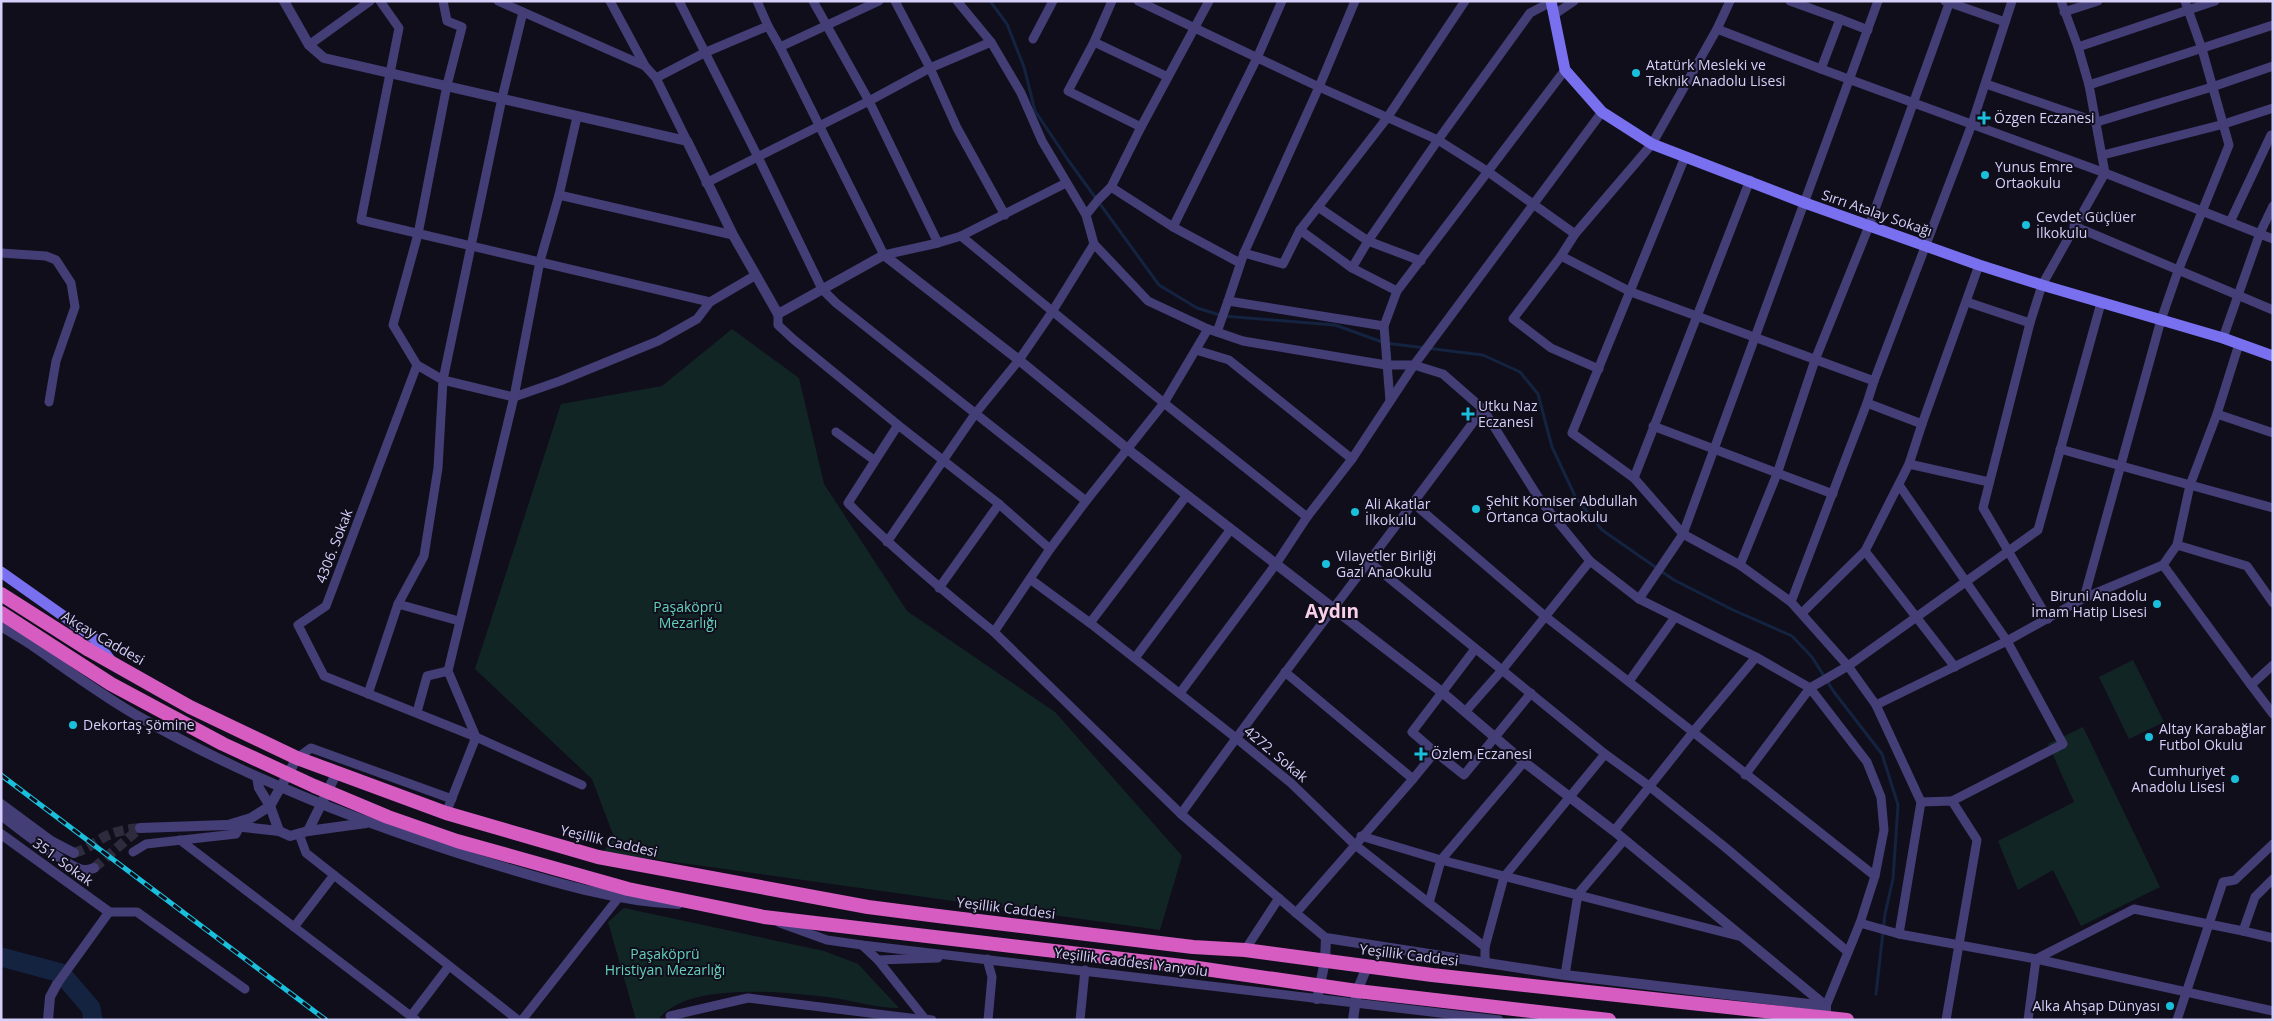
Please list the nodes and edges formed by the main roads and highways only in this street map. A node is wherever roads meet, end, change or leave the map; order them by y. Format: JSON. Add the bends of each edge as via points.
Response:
{"nodes":[{"id":1,"x":1551,"y":2,"type":"edge"},
{"id":2,"x":2273,"y":356,"type":"edge"},
{"id":3,"x":1,"y":572,"type":"edge"},
{"id":4,"x":1,"y":594,"type":"edge"},
{"id":5,"x":1,"y":613,"type":"edge"},
{"id":6,"x":112,"y":663,"type":"junction"},
{"id":7,"x":190,"y":707,"type":"joint"},
{"id":8,"x":1608,"y":1020,"type":"edge"},
{"id":9,"x":1847,"y":1020,"type":"edge"}],
"edges":[{"from":1,"to":2,"type":"main road","name":"Sırrı Atalay Sokağı","via":[[1565,70],[1602,112],[1652,144],[1979,265]]},
{"from":3,"to":6,"type":"main road","via":[[93,636]]},
{"from":4,"to":6,"type":"highway","name":"Akçay Caddesi"},
{"from":5,"to":8,"type":"highway","via":[[111,684],[288,775],[324,798],[584,877],[764,917],[1191,967],[1356,997]]},
{"from":6,"to":7,"type":"highway","name":"Akçay Caddesi"},
{"from":7,"to":9,"type":"highway","name":"Yeşillik Caddesi","via":[[336,774],[446,814],[598,857],[868,907],[1367,967],[1826,1012]]}]}
